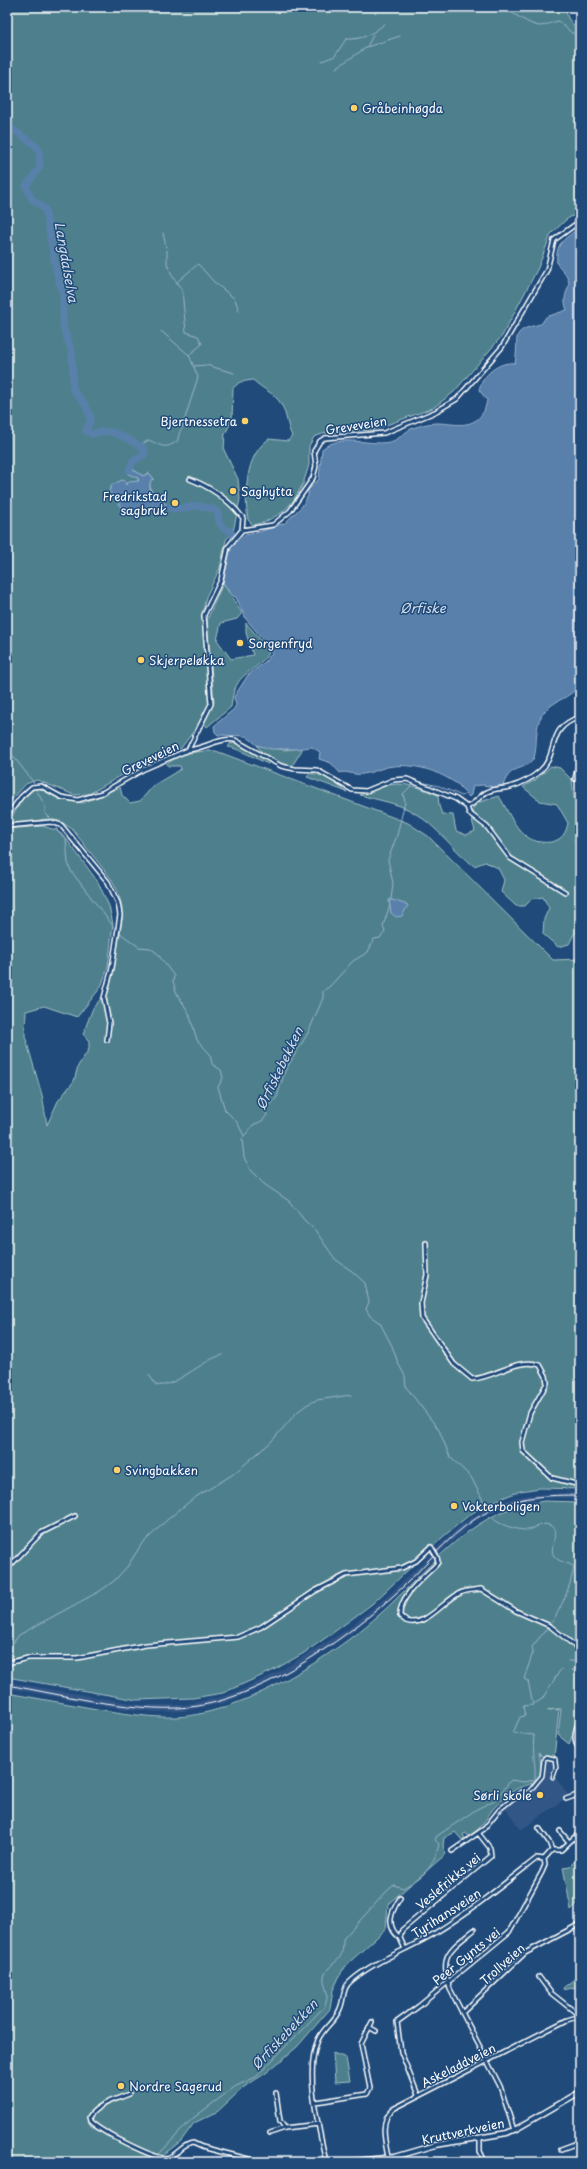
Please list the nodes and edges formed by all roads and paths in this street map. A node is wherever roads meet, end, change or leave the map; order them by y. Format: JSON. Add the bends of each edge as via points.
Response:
{"nodes":[{"id":1,"x":580,"y":221,"type":"edge"},
{"id":2,"x":190,"y":479,"type":"dead end"},
{"id":3,"x":242,"y":530,"type":"junction"},
{"id":4,"x":580,"y":717,"type":"edge"},
{"id":5,"x":188,"y":750,"type":"junction"},
{"id":6,"x":580,"y":757,"type":"edge"},
{"id":7,"x":576,"y":779,"type":"dead end"},
{"id":8,"x":467,"y":807,"type":"junction"},
{"id":9,"x":7,"y":816,"type":"edge"},
{"id":10,"x":7,"y":826,"type":"edge"},
{"id":11,"x":564,"y":892,"type":"dead end"},
{"id":12,"x":107,"y":1040,"type":"dead end"},
{"id":13,"x":426,"y":1243,"type":"dead end"},
{"id":14,"x":580,"y":1485,"type":"edge"},
{"id":15,"x":75,"y":1516,"type":"dead end"},
{"id":16,"x":7,"y":1570,"type":"edge"},
{"id":17,"x":580,"y":1650,"type":"edge"},
{"id":18,"x":7,"y":1663,"type":"edge"},
{"id":19,"x":580,"y":1719,"type":"edge"},
{"id":20,"x":580,"y":1750,"type":"edge"},
{"id":21,"x":553,"y":1777,"type":"dead end"},
{"id":22,"x":580,"y":1794,"type":"edge"},
{"id":23,"x":566,"y":1799,"type":"dead end"},
{"id":24,"x":539,"y":1828,"type":"dead end"},
{"id":25,"x":484,"y":1829,"type":"joint"},
{"id":26,"x":560,"y":1831,"type":"dead end"},
{"id":27,"x":579,"y":1833,"type":"edge"},
{"id":28,"x":479,"y":1834,"type":"junction"},
{"id":29,"x":568,"y":1842,"type":"junction"},
{"id":30,"x":552,"y":1850,"type":"junction"},
{"id":31,"x":452,"y":1851,"type":"dead end"},
{"id":32,"x":544,"y":1859,"type":"junction"},
{"id":33,"x":400,"y":1898,"type":"dead end"},
{"id":34,"x":580,"y":1924,"type":"edge"},
{"id":35,"x":474,"y":1930,"type":"dead end"},
{"id":36,"x":400,"y":1938,"type":"junction"},
{"id":37,"x":405,"y":1949,"type":"junction"},
{"id":38,"x":540,"y":1977,"type":"dead end"},
{"id":39,"x":448,"y":1982,"type":"junction"},
{"id":40,"x":462,"y":2013,"type":"junction"},
{"id":41,"x":580,"y":2016,"type":"edge"},
{"id":42,"x":372,"y":2022,"type":"dead end"},
{"id":43,"x":369,"y":2027,"type":"junction"},
{"id":44,"x":376,"y":2031,"type":"dead end"},
{"id":45,"x":486,"y":2061,"type":"junction"},
{"id":46,"x":580,"y":2092,"type":"edge"},
{"id":47,"x":276,"y":2093,"type":"dead end"},
{"id":48,"x":129,"y":2094,"type":"dead end"},
{"id":49,"x":418,"y":2095,"type":"junction"},
{"id":50,"x":316,"y":2102,"type":"junction"},
{"id":51,"x":319,"y":2124,"type":"junction"},
{"id":52,"x":285,"y":2128,"type":"junction"},
{"id":53,"x":514,"y":2130,"type":"junction"},
{"id":54,"x":270,"y":2133,"type":"dead end"},
{"id":55,"x":480,"y":2138,"type":"junction"},
{"id":56,"x":580,"y":2142,"type":"edge"},
{"id":57,"x":562,"y":2149,"type":"dead end"},
{"id":58,"x":389,"y":2160,"type":"edge"},
{"id":59,"x":260,"y":2162,"type":"edge"},
{"id":60,"x":326,"y":2162,"type":"edge"},
{"id":61,"x":346,"y":2162,"type":"edge"},
{"id":62,"x":485,"y":2162,"type":"edge"}],
"edges":[{"from":1,"to":3,"type":"street","name":"Greveveien","via":[[554,240],[547,270],[502,348],[457,399],[446,407],[384,433],[325,438],[320,441],[314,451],[316,466],[313,478],[290,512],[273,525]]},
{"from":2,"to":3,"type":"street","via":[[213,491],[237,511],[243,518]]},
{"from":3,"to":5,"type":"street","name":"Greveveien","via":[[228,547],[221,580],[204,615],[211,704]]},
{"from":4,"to":8,"type":"street","via":[[558,732],[548,761],[541,770],[512,786],[488,792]]},
{"from":5,"to":8,"type":"street","via":[[227,739],[235,740],[281,766],[317,770],[347,789],[366,791],[400,778],[456,799]]},
{"from":5,"to":9,"type":"street","name":"Greveveien","via":[[144,769],[102,793],[78,800],[62,797],[40,786],[32,787]]},
{"from":6,"to":7,"type":"street"},
{"from":8,"to":11,"type":"street","via":[[469,813],[487,827],[510,858]]},
{"from":10,"to":12,"type":"street","via":[[51,822],[61,825],[108,882],[118,902],[120,915],[112,968],[104,998],[110,1023]]},
{"from":13,"to":14,"type":"street","via":[[427,1275],[421,1303],[422,1318],[454,1364],[472,1379],[488,1377],[521,1364],[532,1362],[540,1365],[547,1383],[530,1413],[522,1442],[524,1452],[552,1478]]},
{"from":15,"to":16,"type":"street","via":[[41,1533]]},
{"from":17,"to":18,"type":"street","bridge":true,"via":[[548,1625],[481,1589],[458,1594],[424,1619],[406,1622],[400,1616],[401,1605],[438,1562],[431,1547],[416,1561],[402,1568],[346,1574],[261,1627],[238,1637],[146,1645],[77,1658],[28,1658]]},
{"from":19,"to":20,"type":"street","via":[[575,1735],[576,1745]]},
{"from":21,"to":25,"type":"street","via":[[557,1764],[555,1759],[546,1757],[542,1776],[528,1793],[522,1792],[499,1810]]},
{"from":22,"to":23,"type":"street"},
{"from":24,"to":30,"type":"street"},
{"from":25,"to":28,"type":"street","name":"Veslefrikks vei"},
{"from":26,"to":29,"type":"street"},
{"from":27,"to":29,"type":"street","name":"Peer Gynts vei"},
{"from":28,"to":31,"type":"street","name":"Veslefrikks vei"},
{"from":28,"to":36,"type":"street","name":"Veslefrikks vei","via":[[490,1848],[491,1856],[406,1927]]},
{"from":29,"to":30,"type":"street","name":"Peer Gynts vei","via":[[561,1850]]},
{"from":30,"to":32,"type":"street","name":"Peer Gynts vei"},
{"from":32,"to":37,"type":"street","name":"Tyrihansveien","via":[[537,1858],[443,1928]]},
{"from":32,"to":39,"type":"street","name":"Peer Gynts vei","via":[[545,1865],[511,1930]]},
{"from":33,"to":36,"type":"street","name":"Veslefrikks vei","via":[[394,1907],[390,1924]]},
{"from":34,"to":40,"type":"street","name":"Trollveien","via":[[522,1955]]},
{"from":35,"to":39,"type":"street","via":[[451,1948],[445,1957]]},
{"from":36,"to":37,"type":"street","name":"Veslefrikks vei"},
{"from":37,"to":50,"type":"street","name":"Tyrihansveien","via":[[353,1979],[346,1986],[338,2014],[327,2025],[318,2040],[313,2064]]},
{"from":38,"to":41,"type":"street","via":[[551,1993]]},
{"from":39,"to":40,"type":"street"},
{"from":39,"to":49,"type":"street","name":"Peer Gynts vei","via":[[397,2022],[401,2052]]},
{"from":40,"to":45,"type":"street"},
{"from":41,"to":45,"type":"street","name":"Askeladdveien"},
{"from":42,"to":43,"type":"street"},
{"from":43,"to":44,"type":"street"},
{"from":43,"to":50,"type":"street","via":[[361,2044],[370,2088],[367,2094]]},
{"from":45,"to":49,"type":"street","name":"Askeladdveien"},
{"from":45,"to":53,"type":"street","via":[[501,2090]]},
{"from":46,"to":53,"type":"street","name":"Kruttverkveien"},
{"from":47,"to":52,"type":"street","via":[[280,2121]]},
{"from":48,"to":59,"type":"street","via":[[110,2101],[94,2111],[89,2117],[90,2121],[123,2143],[163,2158],[171,2156],[189,2143]]},
{"from":49,"to":58,"type":"street","name":"Askeladdveien","via":[[395,2107],[385,2117]]},
{"from":50,"to":51,"type":"street"},
{"from":51,"to":52,"type":"street"},
{"from":51,"to":60,"type":"street"},
{"from":52,"to":54,"type":"street"},
{"from":53,"to":55,"type":"street","name":"Kruttverkveien"},
{"from":55,"to":58,"type":"street","name":"Kruttverkveien","via":[[436,2145]]},
{"from":55,"to":62,"type":"street","via":[[480,2151]]},
{"from":56,"to":57,"type":"street"},
{"from":58,"to":61,"type":"street","name":"Kruttverkveien"}]}
